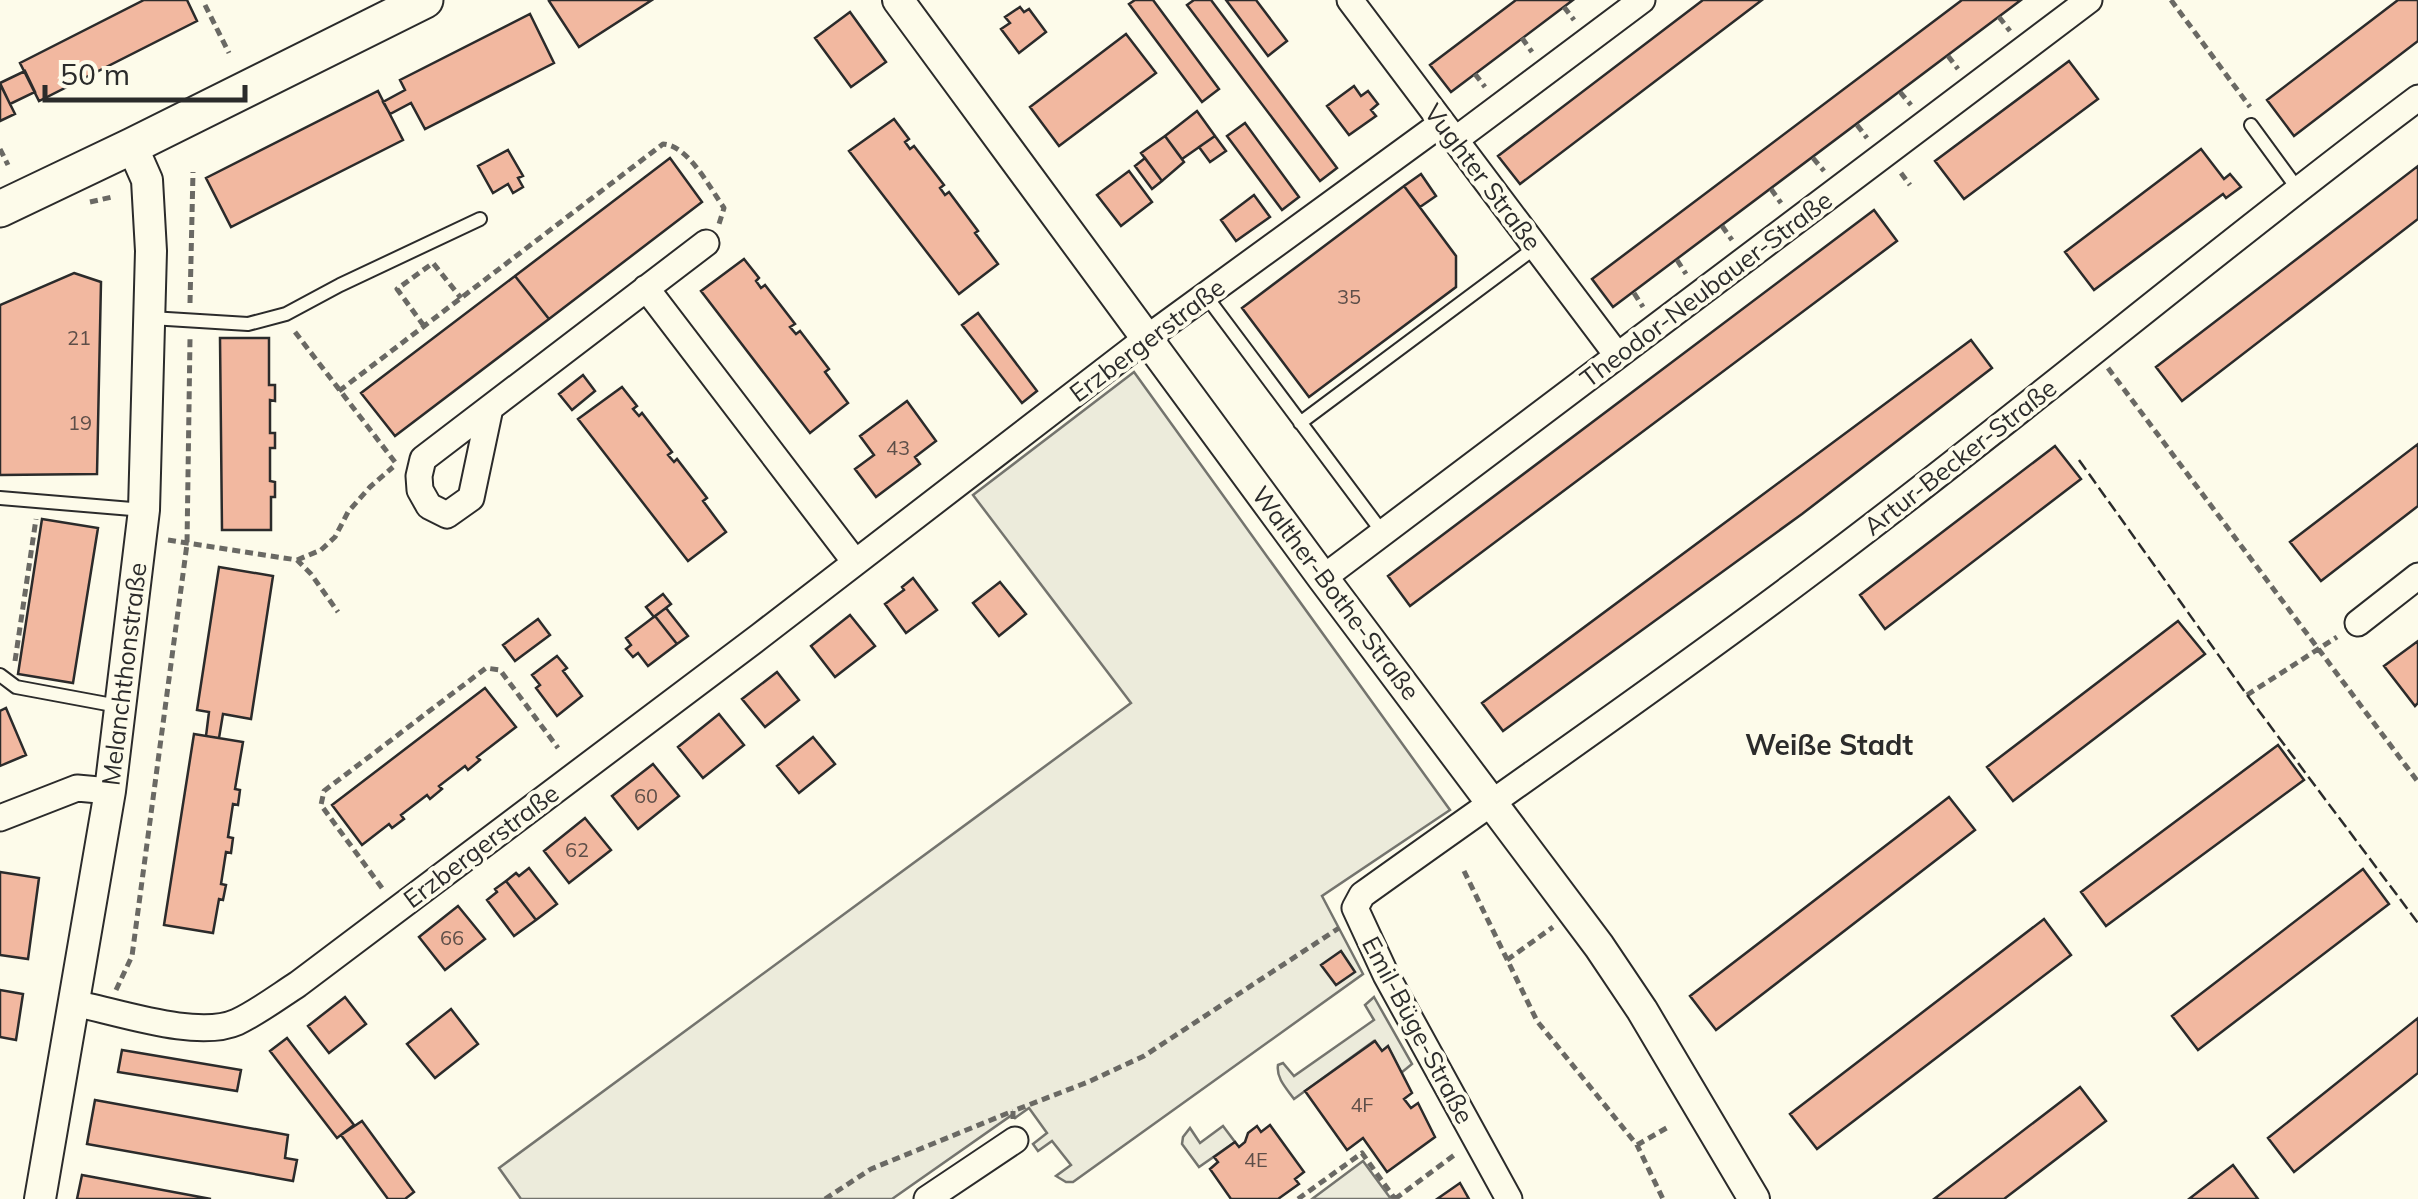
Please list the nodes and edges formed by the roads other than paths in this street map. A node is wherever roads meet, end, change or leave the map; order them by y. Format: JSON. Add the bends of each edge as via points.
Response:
{"nodes":[{"id":1,"x":425,"y":0,"type":"edge"},
{"id":2,"x":898,"y":0,"type":"edge"},
{"id":3,"x":1350,"y":0,"type":"edge"},
{"id":4,"x":1642,"y":0,"type":"edge"},
{"id":5,"x":2089,"y":0,"type":"edge"},
{"id":6,"x":2418,"y":98,"type":"edge"},
{"id":7,"x":2255,"y":121,"type":"road end"},
{"id":8,"x":1449,"y":131,"type":"junction"},
{"id":9,"x":132,"y":146,"type":"junction"},
{"id":10,"x":2297,"y":188,"type":"junction"},
{"id":11,"x":0,"y":209,"type":"edge"},
{"id":12,"x":480,"y":218,"type":"dead end"},
{"id":13,"x":706,"y":243,"type":"road end"},
{"id":14,"x":1536,"y":247,"type":"junction"},
{"id":15,"x":646,"y":288,"type":"junction"},
{"id":16,"x":1206,"y":296,"type":"junction"},
{"id":17,"x":148,"y":318,"type":"junction"},
{"id":18,"x":1148,"y":338,"type":"junction"},
{"id":19,"x":1617,"y":354,"type":"junction"},
{"id":20,"x":490,"y":408,"type":"junction"},
{"id":21,"x":1300,"y":423,"type":"junction"},
{"id":22,"x":0,"y":498,"type":"edge"},
{"id":23,"x":143,"y":522,"type":"junction"},
{"id":24,"x":1383,"y":534,"type":"junction"},
{"id":25,"x":855,"y":562,"type":"junction"},
{"id":26,"x":2418,"y":576,"type":"edge"},
{"id":27,"x":1324,"y":578,"type":"junction"},
{"id":28,"x":2358,"y":623,"type":"road end"},
{"id":29,"x":6,"y":679,"type":"edge"},
{"id":30,"x":121,"y":706,"type":"junction"},
{"id":31,"x":110,"y":791,"type":"junction"},
{"id":32,"x":1492,"y":802,"type":"junction"},
{"id":33,"x":0,"y":818,"type":"edge"},
{"id":34,"x":73,"y":1002,"type":"junction"},
{"id":35,"x":1016,"y":1140,"type":"road end"},
{"id":36,"x":40,"y":1199,"type":"edge"},
{"id":37,"x":928,"y":1199,"type":"edge"},
{"id":38,"x":1509,"y":1199,"type":"edge"},
{"id":39,"x":1754,"y":1199,"type":"edge"}],
"edges":[{"from":1,"to":9,"type":"main road"},
{"from":2,"to":18,"type":"street","name":"Walther-Bothe-Straße"},
{"from":3,"to":8,"type":"street","name":"Vughter Straße"},
{"from":4,"to":8,"type":"street","name":"Erzbergerstraße"},
{"from":5,"to":19,"type":"street","name":"Theodor-Neubauer-Straße"},
{"from":6,"to":10,"type":"street","name":"Artur-Becker-Straße"},
{"from":7,"to":10,"type":"lane"},
{"from":8,"to":14,"type":"street","name":"Vughter Straße"},
{"from":8,"to":16,"type":"street","name":"Erzbergerstraße"},
{"from":9,"to":11,"type":"main road"},
{"from":9,"to":17,"type":"street","name":"Melanchthonstraße","via":[[147,180]]},
{"from":10,"to":32,"type":"street","name":"Artur-Becker-Straße","via":[[1810,574]]},
{"from":12,"to":17,"type":"lane","via":[[286,314],[248,324]]},
{"from":13,"to":15,"type":"street"},
{"from":14,"to":19,"type":"street","name":"Vughter Straße"},
{"from":14,"to":21,"type":"lane"},
{"from":15,"to":20,"type":"street"},
{"from":15,"to":25,"type":"street"},
{"from":16,"to":18,"type":"street","name":"Erzbergerstraße"},
{"from":16,"to":21,"type":"lane"},
{"from":17,"to":23,"type":"street","name":"Melanchthonstraße"},
{"from":18,"to":25,"type":"street","name":"Erzbergerstraße"},
{"from":18,"to":27,"type":"street","name":"Walther-Bothe-Straße"},
{"from":19,"to":24,"type":"street","name":"Theodor-Neubauer-Straße"},
{"from":20,"to":20,"type":"street","via":[[471,498],[447,515],[429,506],[407,470]]},
{"from":21,"to":24,"type":"lane"},
{"from":22,"to":23,"type":"lane"},
{"from":23,"to":30,"type":"street","name":"Melanchthonstraße"},
{"from":24,"to":27,"type":"street","name":"Theodor-Neubauer-Straße"},
{"from":25,"to":34,"type":"street","name":"Erzbergerstraße","via":[[298,984],[237,1022],[188,1029]]},
{"from":26,"to":28,"type":"street"},
{"from":27,"to":32,"type":"street","name":"Walther-Bothe-Straße"},
{"from":29,"to":30,"type":"lane","via":[[16,687]]},
{"from":30,"to":31,"type":"street","name":"Melanchthonstraße"},
{"from":31,"to":33,"type":"street","via":[[77,788]]},
{"from":31,"to":34,"type":"street","name":"Melanchthonstraße"},
{"from":32,"to":38,"type":"street","name":"Emil-Büge-Straße","via":[[1362,895],[1355,908]]},
{"from":32,"to":39,"type":"street","name":"Walther-Bothe-Straße","via":[[1642,1010]]},
{"from":34,"to":36,"type":"street","name":"Melanchthonstraße"},
{"from":35,"to":37,"type":"street"}]}
